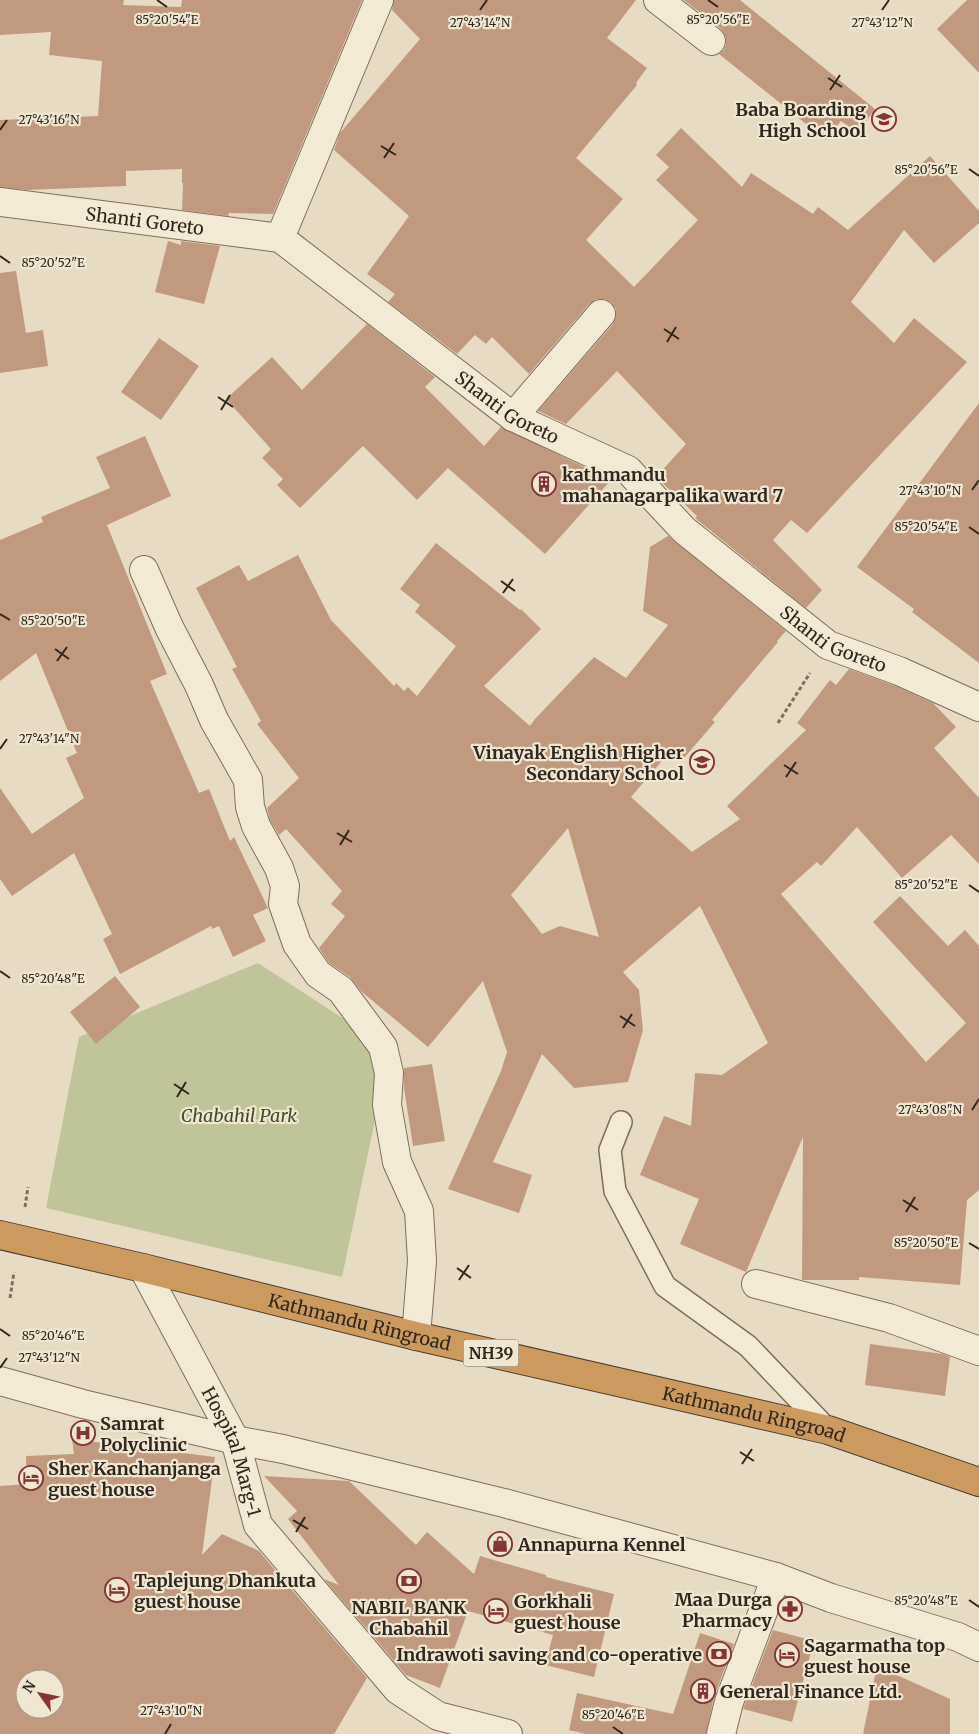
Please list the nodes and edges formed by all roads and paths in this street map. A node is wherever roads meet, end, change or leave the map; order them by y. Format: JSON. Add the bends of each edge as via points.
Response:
{"nodes":[{"id":1,"x":379,"y":0,"type":"edge"},
{"id":2,"x":658,"y":0,"type":"edge"},
{"id":3,"x":711,"y":41,"type":"dead end"},
{"id":4,"x":0,"y":202,"type":"edge"},
{"id":5,"x":280,"y":238,"type":"junction"},
{"id":6,"x":601,"y":314,"type":"dead end"},
{"id":7,"x":513,"y":417,"type":"junction"},
{"id":8,"x":144,"y":570,"type":"dead end"},
{"id":9,"x":828,"y":645,"type":"junction"},
{"id":10,"x":979,"y":707,"type":"edge"},
{"id":11,"x":778,"y":723,"type":"dead end"},
{"id":12,"x":621,"y":1122,"type":"dead end"},
{"id":13,"x":0,"y":1235,"type":"edge"},
{"id":14,"x":143,"y":1268,"type":"junction"},
{"id":15,"x":756,"y":1284,"type":"dead end"},
{"id":16,"x":416,"y":1336,"type":"junction"},
{"id":17,"x":979,"y":1351,"type":"edge"},
{"id":18,"x":0,"y":1381,"type":"edge"},
{"id":19,"x":828,"y":1430,"type":"junction"},
{"id":20,"x":235,"y":1440,"type":"junction"},
{"id":21,"x":979,"y":1482,"type":"edge"},
{"id":22,"x":776,"y":1577,"type":"junction"},
{"id":23,"x":979,"y":1647,"type":"edge"},
{"id":24,"x":508,"y":1734,"type":"edge"},
{"id":25,"x":720,"y":1734,"type":"edge"}],
"edges":[{"from":1,"to":5,"type":"street"},
{"from":2,"to":3,"type":"street"},
{"from":4,"to":5,"type":"street","name":"Shanti Goreto"},
{"from":5,"to":7,"type":"street","name":"Shanti Goreto"},
{"from":6,"to":7,"type":"street"},
{"from":7,"to":9,"type":"street","name":"Shanti Goreto","via":[[628,470],[684,530]]},
{"from":8,"to":16,"type":"street","via":[[214,720],[248,780],[250,807],[285,886],[283,904],[297,944],[318,974],[341,990],[383,1047],[389,1073],[387,1105],[397,1162],[419,1211],[422,1261]]},
{"from":9,"to":10,"type":"street","name":"Shanti Goreto","via":[[899,671]]},
{"from":9,"to":11,"type":"path"},
{"from":12,"to":19,"type":"lane","via":[[610,1150],[615,1191],[665,1286],[748,1346]]},
{"from":13,"to":14,"type":"highway","name":"Kathmandu Ringroad","number":"NH39"},
{"from":14,"to":16,"type":"highway","name":"Kathmandu Ringroad","number":"NH39"},
{"from":14,"to":20,"type":"street","name":"Hospital Marg-1"},
{"from":15,"to":17,"type":"street","via":[[889,1318]]},
{"from":16,"to":19,"type":"highway","name":"Kathmandu Ringroad","number":"NH39"},
{"from":18,"to":20,"type":"street"},
{"from":19,"to":21,"type":"highway","name":"Kathmandu Ringroad","number":"NH39"},
{"from":20,"to":22,"type":"street","via":[[504,1503]]},
{"from":20,"to":24,"type":"street","name":"Hospital Marg-1","via":[[258,1525],[398,1690],[438,1716]]},
{"from":22,"to":23,"type":"street","via":[[831,1598],[958,1637]]},
{"from":22,"to":25,"type":"street","via":[[728,1702]]}]}
